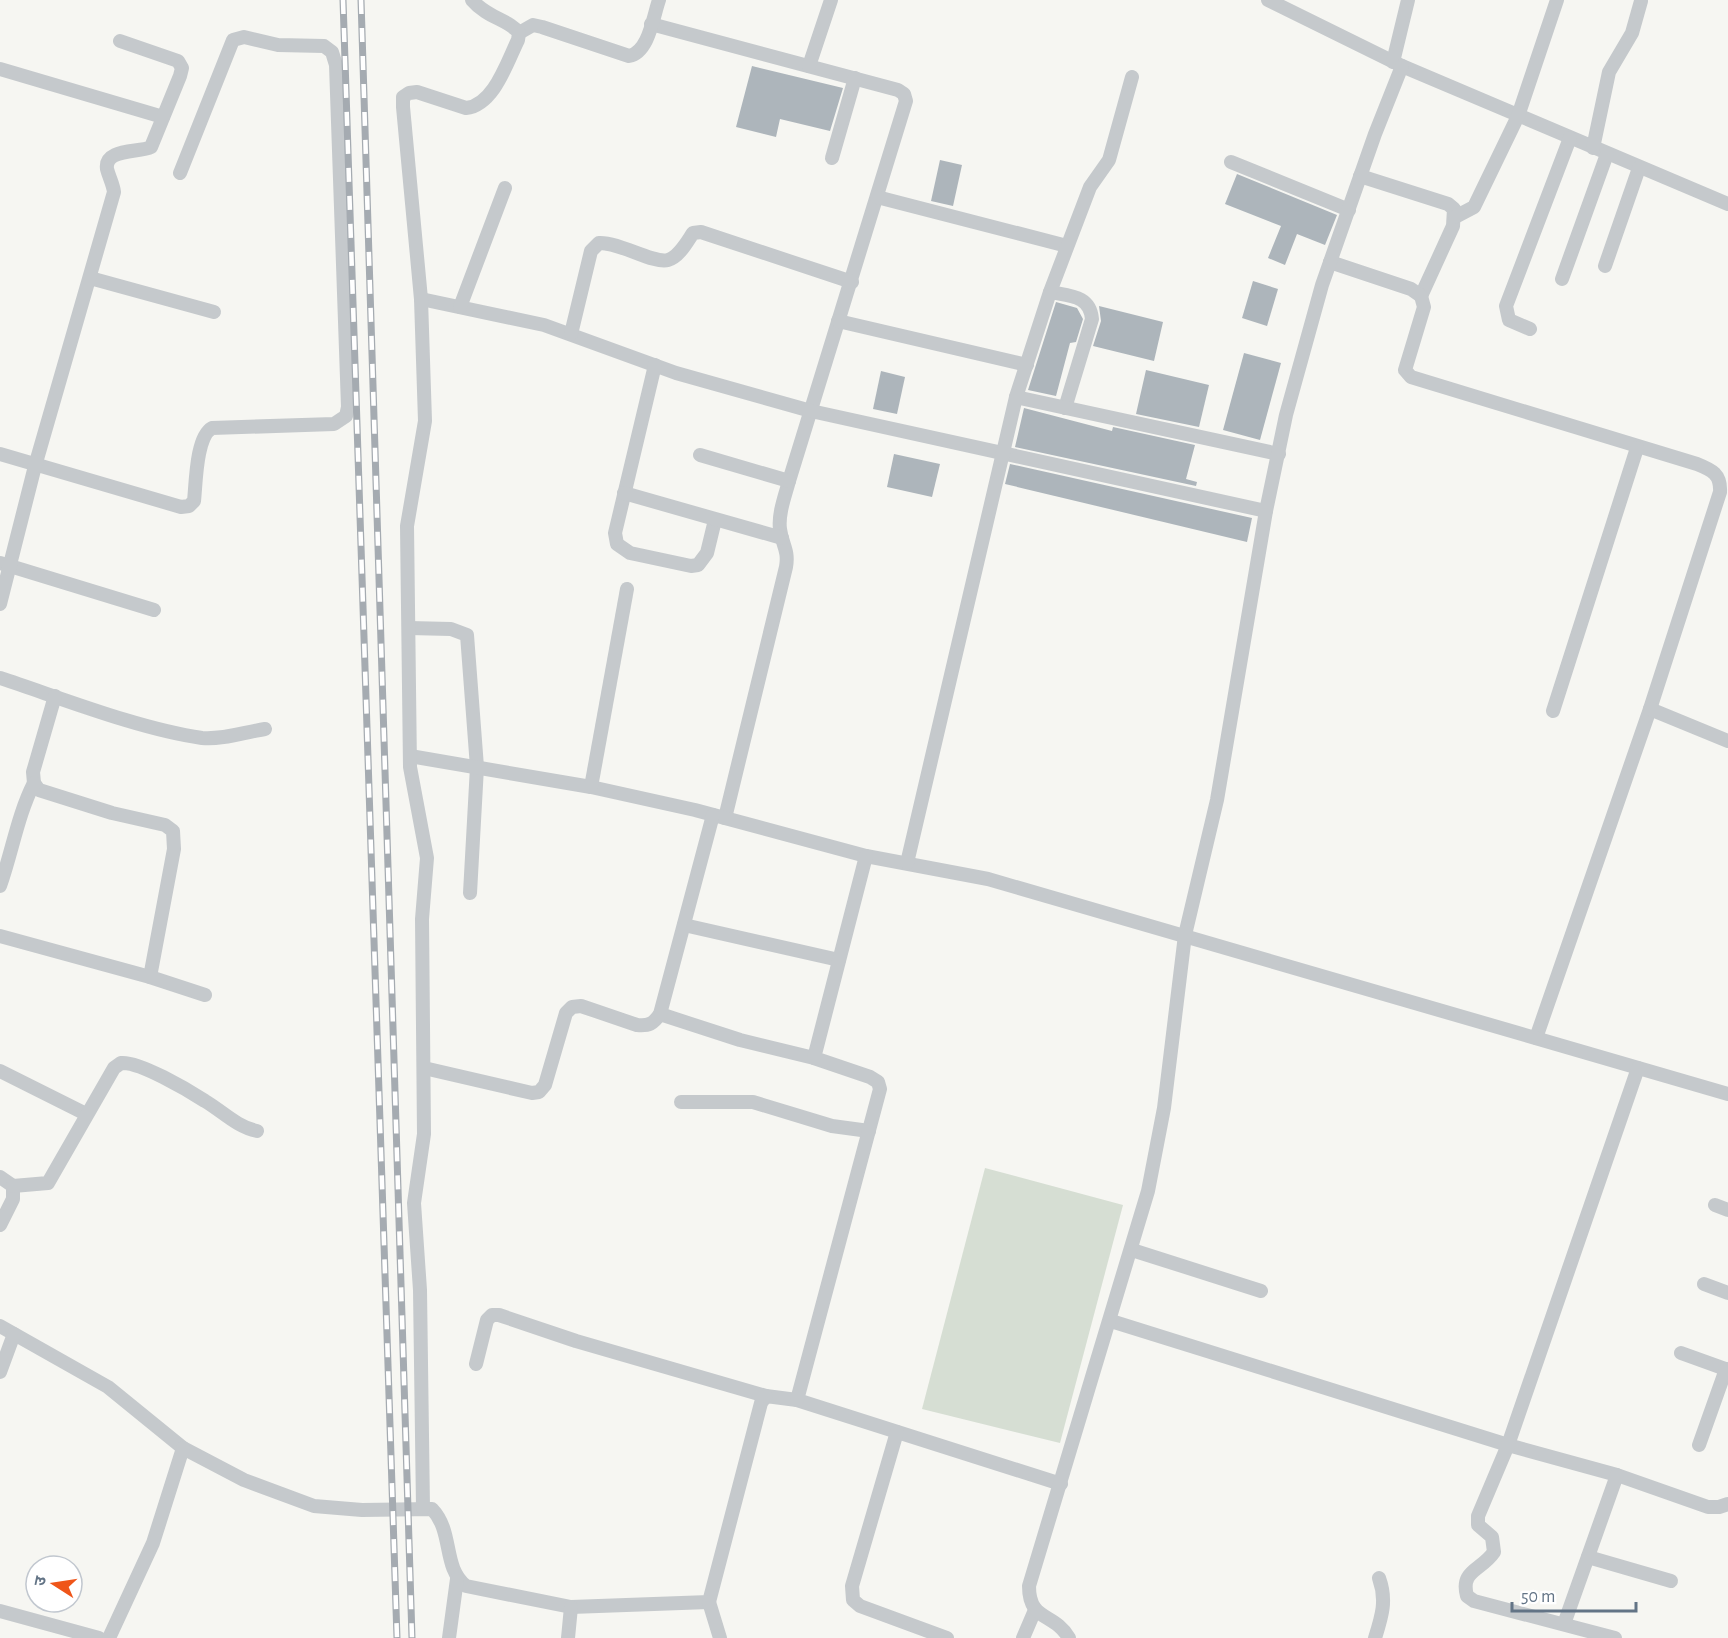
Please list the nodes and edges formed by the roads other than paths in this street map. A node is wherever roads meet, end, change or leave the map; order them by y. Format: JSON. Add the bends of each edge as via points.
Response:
{"nodes":[{"id":1,"x":472,"y":0,"type":"edge"},
{"id":2,"x":659,"y":0,"type":"edge"},
{"id":3,"x":831,"y":0,"type":"edge"},
{"id":4,"x":1268,"y":0,"type":"edge"},
{"id":5,"x":1408,"y":0,"type":"edge"},
{"id":6,"x":1557,"y":0,"type":"edge"},
{"id":7,"x":1640,"y":0,"type":"edge"},
{"id":8,"x":651,"y":24,"type":"junction"},
{"id":9,"x":519,"y":33,"type":"junction"},
{"id":10,"x":120,"y":41,"type":"dead end"},
{"id":11,"x":1398,"y":64,"type":"junction"},
{"id":12,"x":809,"y":66,"type":"junction"},
{"id":13,"x":0,"y":69,"type":"edge"},
{"id":14,"x":1132,"y":77,"type":"dead end"},
{"id":15,"x":855,"y":78,"type":"junction"},
{"id":16,"x":1518,"y":116,"type":"junction"},
{"id":17,"x":163,"y":117,"type":"junction"},
{"id":18,"x":1570,"y":138,"type":"junction"},
{"id":19,"x":1593,"y":148,"type":"junction"},
{"id":20,"x":1607,"y":154,"type":"junction"},
{"id":21,"x":832,"y":158,"type":"dead end"},
{"id":22,"x":1231,"y":162,"type":"dead end"},
{"id":23,"x":1639,"y":168,"type":"junction"},
{"id":24,"x":180,"y":173,"type":"dead end"},
{"id":25,"x":1360,"y":176,"type":"junction"},
{"id":26,"x":505,"y":188,"type":"dead end"},
{"id":27,"x":877,"y":197,"type":"junction"},
{"id":28,"x":1728,"y":204,"type":"edge"},
{"id":29,"x":1349,"y":210,"type":"junction"},
{"id":30,"x":1455,"y":217,"type":"junction"},
{"id":31,"x":1067,"y":246,"type":"junction"},
{"id":32,"x":1330,"y":262,"type":"junction"},
{"id":33,"x":1605,"y":266,"type":"dead end"},
{"id":34,"x":90,"y":278,"type":"junction"},
{"id":35,"x":1562,"y":279,"type":"dead end"},
{"id":36,"x":852,"y":282,"type":"junction"},
{"id":37,"x":1050,"y":292,"type":"junction"},
{"id":38,"x":1421,"y":296,"type":"junction"},
{"id":39,"x":421,"y":299,"type":"junction"},
{"id":40,"x":460,"y":307,"type":"junction"},
{"id":41,"x":214,"y":312,"type":"dead end"},
{"id":42,"x":838,"y":321,"type":"junction"},
{"id":43,"x":1530,"y":329,"type":"dead end"},
{"id":44,"x":571,"y":334,"type":"junction"},
{"id":45,"x":655,"y":365,"type":"junction"},
{"id":46,"x":1027,"y":365,"type":"junction"},
{"id":47,"x":1016,"y":397,"type":"junction"},
{"id":48,"x":1065,"y":408,"type":"junction"},
{"id":49,"x":811,"y":411,"type":"junction"},
{"id":50,"x":1637,"y":448,"type":"junction"},
{"id":51,"x":1004,"y":452,"type":"junction"},
{"id":52,"x":0,"y":454,"type":"edge"},
{"id":53,"x":700,"y":454,"type":"dead end"},
{"id":54,"x":1279,"y":454,"type":"junction"},
{"id":55,"x":35,"y":466,"type":"junction"},
{"id":56,"x":1722,"y":472,"type":"edge"},
{"id":57,"x":789,"y":481,"type":"junction"},
{"id":58,"x":624,"y":493,"type":"junction"},
{"id":59,"x":1266,"y":511,"type":"junction"},
{"id":60,"x":715,"y":520,"type":"junction"},
{"id":61,"x":782,"y":538,"type":"junction"},
{"id":62,"x":5,"y":565,"type":"edge"},
{"id":63,"x":627,"y":589,"type":"dead end"},
{"id":64,"x":0,"y":604,"type":"edge"},
{"id":65,"x":154,"y":610,"type":"dead end"},
{"id":66,"x":409,"y":628,"type":"junction"},
{"id":67,"x":0,"y":678,"type":"edge"},
{"id":68,"x":56,"y":696,"type":"junction"},
{"id":69,"x":1650,"y":709,"type":"junction"},
{"id":70,"x":1553,"y":711,"type":"dead end"},
{"id":71,"x":265,"y":729,"type":"dead end"},
{"id":72,"x":1728,"y":741,"type":"edge"},
{"id":73,"x":410,"y":756,"type":"junction"},
{"id":74,"x":477,"y":767,"type":"junction"},
{"id":75,"x":34,"y":783,"type":"junction"},
{"id":76,"x":591,"y":787,"type":"junction"},
{"id":77,"x":719,"y":816,"type":"junction"},
{"id":78,"x":866,"y":856,"type":"junction"},
{"id":79,"x":907,"y":863,"type":"junction"},
{"id":80,"x":0,"y":886,"type":"edge"},
{"id":81,"x":470,"y":893,"type":"dead end"},
{"id":82,"x":684,"y":925,"type":"junction"},
{"id":83,"x":1185,"y":935,"type":"junction"},
{"id":84,"x":0,"y":936,"type":"edge"},
{"id":85,"x":839,"y":960,"type":"junction"},
{"id":86,"x":150,"y":977,"type":"junction"},
{"id":87,"x":205,"y":995,"type":"dead end"},
{"id":88,"x":660,"y":1014,"type":"junction"},
{"id":89,"x":1536,"y":1038,"type":"junction"},
{"id":90,"x":814,"y":1058,"type":"junction"},
{"id":91,"x":424,"y":1068,"type":"junction"},
{"id":92,"x":1638,"y":1068,"type":"junction"},
{"id":93,"x":0,"y":1071,"type":"edge"},
{"id":94,"x":1728,"y":1094,"type":"edge"},
{"id":95,"x":681,"y":1102,"type":"dead end"},
{"id":96,"x":86,"y":1114,"type":"junction"},
{"id":97,"x":257,"y":1131,"type":"dead end"},
{"id":98,"x":869,"y":1131,"type":"junction"},
{"id":99,"x":0,"y":1177,"type":"edge"},
{"id":100,"x":13,"y":1186,"type":"junction"},
{"id":101,"x":0,"y":1225,"type":"edge"},
{"id":102,"x":1132,"y":1250,"type":"junction"},
{"id":103,"x":1704,"y":1284,"type":"dead end"},
{"id":104,"x":1261,"y":1291,"type":"dead end"},
{"id":105,"x":1728,"y":1293,"type":"edge"},
{"id":106,"x":1111,"y":1321,"type":"junction"},
{"id":107,"x":0,"y":1326,"type":"edge"},
{"id":108,"x":14,"y":1335,"type":"junction"},
{"id":109,"x":1681,"y":1353,"type":"dead end"},
{"id":110,"x":476,"y":1364,"type":"dead end"},
{"id":111,"x":1727,"y":1370,"type":"edge"},
{"id":112,"x":0,"y":1372,"type":"edge"},
{"id":113,"x":766,"y":1396,"type":"junction"},
{"id":114,"x":797,"y":1400,"type":"junction"},
{"id":115,"x":897,"y":1432,"type":"junction"},
{"id":116,"x":1508,"y":1445,"type":"junction"},
{"id":117,"x":1699,"y":1445,"type":"dead end"},
{"id":118,"x":183,"y":1448,"type":"junction"},
{"id":119,"x":1617,"y":1475,"type":"junction"},
{"id":120,"x":1061,"y":1485,"type":"junction"},
{"id":121,"x":1728,"y":1504,"type":"edge"},
{"id":122,"x":423,"y":1508,"type":"junction"},
{"id":123,"x":1588,"y":1557,"type":"junction"},
{"id":124,"x":1379,"y":1578,"type":"dead end"},
{"id":125,"x":457,"y":1579,"type":"junction"},
{"id":126,"x":1671,"y":1581,"type":"dead end"},
{"id":127,"x":709,"y":1602,"type":"junction"},
{"id":128,"x":571,"y":1606,"type":"junction"},
{"id":129,"x":1035,"y":1610,"type":"junction"},
{"id":130,"x":0,"y":1611,"type":"edge"},
{"id":131,"x":1564,"y":1624,"type":"junction"},
{"id":132,"x":99,"y":1638,"type":"edge"},
{"id":133,"x":109,"y":1638,"type":"edge"},
{"id":134,"x":449,"y":1638,"type":"edge"},
{"id":135,"x":568,"y":1638,"type":"edge"},
{"id":136,"x":720,"y":1638,"type":"edge"},
{"id":137,"x":947,"y":1638,"type":"edge"},
{"id":138,"x":1023,"y":1638,"type":"edge"},
{"id":139,"x":1069,"y":1638,"type":"edge"},
{"id":140,"x":1375,"y":1638,"type":"edge"},
{"id":141,"x":1615,"y":1638,"type":"edge"}],
"edges":[{"from":1,"to":9,"type":"street","via":[[486,15]]},
{"from":2,"to":8,"type":"street"},
{"from":3,"to":12,"type":"street"},
{"from":4,"to":11,"type":"street"},
{"from":5,"to":11,"type":"street"},
{"from":6,"to":16,"type":"street"},
{"from":7,"to":19,"type":"street","via":[[1632,33],[1609,72]]},
{"from":8,"to":9,"type":"street","via":[[643,48],[629,56],[533,25]]},
{"from":8,"to":12,"type":"street"},
{"from":9,"to":39,"type":"street","via":[[489,94],[474,107],[456,106],[417,92],[404,97]]},
{"from":10,"to":17,"type":"street","via":[[169,57],[182,68]]},
{"from":11,"to":16,"type":"street"},
{"from":11,"to":25,"type":"street"},
{"from":12,"to":15,"type":"street"},
{"from":13,"to":17,"type":"street"},
{"from":14,"to":31,"type":"street","via":[[1109,159],[1090,187]]},
{"from":15,"to":21,"type":"street"},
{"from":15,"to":27,"type":"street","via":[[898,90],[906,101]]},
{"from":16,"to":18,"type":"street"},
{"from":16,"to":30,"type":"street","via":[[1474,207]]},
{"from":17,"to":34,"type":"street","via":[[151,147],[114,154],[109,159],[107,167],[114,192]]},
{"from":18,"to":19,"type":"street"},
{"from":18,"to":43,"type":"street","via":[[1506,306],[1509,320]]},
{"from":19,"to":20,"type":"street"},
{"from":20,"to":23,"type":"street"},
{"from":20,"to":35,"type":"street"},
{"from":22,"to":29,"type":"street"},
{"from":23,"to":28,"type":"street"},
{"from":23,"to":33,"type":"street"},
{"from":24,"to":55,"type":"street","via":[[233,40],[244,37],[278,45],[324,46],[332,52],[338,111],[346,416],[334,424],[206,431],[194,501],[189,506]]},
{"from":25,"to":29,"type":"street"},
{"from":25,"to":30,"type":"street","via":[[1449,204]]},
{"from":26,"to":40,"type":"street"},
{"from":27,"to":31,"type":"street"},
{"from":27,"to":36,"type":"street"},
{"from":29,"to":32,"type":"street"},
{"from":30,"to":38,"type":"street"},
{"from":31,"to":37,"type":"street"},
{"from":32,"to":38,"type":"street","via":[[1411,289]]},
{"from":32,"to":54,"type":"street","via":[[1286,415]]},
{"from":34,"to":41,"type":"street"},
{"from":34,"to":55,"type":"street"},
{"from":36,"to":42,"type":"street"},
{"from":36,"to":44,"type":"street","via":[[700,231],[693,233],[669,260],[600,243],[591,251]]},
{"from":37,"to":46,"type":"street"},
{"from":37,"to":48,"type":"street","via":[[1086,301],[1091,308],[1092,319]]},
{"from":38,"to":50,"type":"street","via":[[1424,307],[1405,370],[1411,377]]},
{"from":39,"to":40,"type":"street"},
{"from":39,"to":66,"type":"street","via":[[425,421],[408,512]]},
{"from":40,"to":44,"type":"street"},
{"from":42,"to":46,"type":"street"},
{"from":42,"to":49,"type":"street"},
{"from":44,"to":45,"type":"street"},
{"from":45,"to":49,"type":"street"},
{"from":45,"to":58,"type":"street"},
{"from":46,"to":47,"type":"street"},
{"from":47,"to":48,"type":"street"},
{"from":47,"to":51,"type":"street"},
{"from":48,"to":54,"type":"street"},
{"from":49,"to":51,"type":"street"},
{"from":49,"to":57,"type":"street"},
{"from":50,"to":56,"type":"street"},
{"from":50,"to":70,"type":"street"},
{"from":51,"to":59,"type":"street"},
{"from":51,"to":79,"type":"street"},
{"from":52,"to":55,"type":"street"},
{"from":53,"to":57,"type":"street"},
{"from":54,"to":59,"type":"street"},
{"from":55,"to":62,"type":"street"},
{"from":56,"to":69,"type":"street","via":[[1720,492]]},
{"from":57,"to":61,"type":"street","via":[[780,520]]},
{"from":58,"to":60,"type":"street"},
{"from":58,"to":60,"type":"street","via":[[615,533],[617,544],[630,553],[698,565],[707,554]]},
{"from":59,"to":83,"type":"street","via":[[1217,800]]},
{"from":60,"to":61,"type":"street"},
{"from":61,"to":77,"type":"street","via":[[787,548],[786,567]]},
{"from":62,"to":64,"type":"street"},
{"from":62,"to":65,"type":"street"},
{"from":63,"to":76,"type":"street"},
{"from":66,"to":73,"type":"street"},
{"from":66,"to":74,"type":"street","via":[[451,629],[467,635]]},
{"from":67,"to":68,"type":"street"},
{"from":68,"to":71,"type":"street","via":[[202,738]]},
{"from":68,"to":75,"type":"street","via":[[33,772]]},
{"from":69,"to":72,"type":"street"},
{"from":69,"to":89,"type":"street"},
{"from":73,"to":74,"type":"street"},
{"from":73,"to":91,"type":"street","via":[[427,846],[422,919]]},
{"from":74,"to":76,"type":"street"},
{"from":74,"to":81,"type":"street"},
{"from":75,"to":80,"type":"street","via":[[23,804]]},
{"from":75,"to":86,"type":"street","via":[[47,794],[165,825],[173,831],[174,849]]},
{"from":76,"to":77,"type":"street"},
{"from":77,"to":78,"type":"street"},
{"from":77,"to":82,"type":"street"},
{"from":78,"to":79,"type":"street"},
{"from":78,"to":85,"type":"street"},
{"from":79,"to":83,"type":"street","via":[[988,879]]},
{"from":82,"to":85,"type":"street"},
{"from":82,"to":88,"type":"street"},
{"from":83,"to":89,"type":"street"},
{"from":83,"to":102,"type":"street","via":[[1164,1108]]},
{"from":84,"to":86,"type":"street"},
{"from":85,"to":90,"type":"street"},
{"from":86,"to":87,"type":"street"},
{"from":88,"to":90,"type":"street","via":[[740,1040]]},
{"from":88,"to":91,"type":"street","via":[[646,1026],[581,1006],[572,1007],[566,1013],[545,1085],[539,1092]]},
{"from":89,"to":92,"type":"street"},
{"from":90,"to":98,"type":"street","via":[[878,1082],[880,1089]]},
{"from":91,"to":122,"type":"street","via":[[424,1134],[414,1196],[420,1290]]},
{"from":92,"to":94,"type":"street"},
{"from":92,"to":116,"type":"street"},
{"from":93,"to":96,"type":"street"},
{"from":95,"to":98,"type":"street","via":[[753,1102],[832,1126]]},
{"from":96,"to":97,"type":"street","via":[[114,1068],[127,1062],[205,1101],[242,1127]]},
{"from":96,"to":100,"type":"street","via":[[48,1183]]},
{"from":98,"to":114,"type":"street"},
{"from":99,"to":100,"type":"street"},
{"from":100,"to":101,"type":"street","via":[[13,1199]]},
{"from":102,"to":104,"type":"street"},
{"from":102,"to":106,"type":"street"},
{"from":103,"to":105,"type":"street"},
{"from":106,"to":116,"type":"street"},
{"from":106,"to":120,"type":"street"},
{"from":107,"to":108,"type":"street"},
{"from":108,"to":112,"type":"street"},
{"from":108,"to":118,"type":"street","via":[[108,1387]]},
{"from":109,"to":111,"type":"street"},
{"from":110,"to":113,"type":"street","via":[[487,1320],[499,1315]]},
{"from":111,"to":117,"type":"street"},
{"from":113,"to":114,"type":"street"},
{"from":113,"to":127,"type":"street","via":[[760,1403]]},
{"from":114,"to":115,"type":"street"},
{"from":115,"to":120,"type":"street"},
{"from":115,"to":137,"type":"street","via":[[852,1586],[853,1600]]},
{"from":116,"to":119,"type":"street"},
{"from":116,"to":131,"type":"street","via":[[1478,1516],[1478,1525],[1492,1537],[1494,1552],[1466,1577],[1467,1596]]},
{"from":118,"to":122,"type":"street","via":[[212,1466],[314,1506],[362,1510]]},
{"from":118,"to":133,"type":"street","via":[[153,1543]]},
{"from":119,"to":121,"type":"street","via":[[1708,1507]]},
{"from":119,"to":123,"type":"street"},
{"from":120,"to":129,"type":"street","via":[[1029,1586],[1029,1601]]},
{"from":122,"to":125,"type":"street","via":[[432,1509],[441,1519]]},
{"from":123,"to":126,"type":"street"},
{"from":123,"to":131,"type":"street"},
{"from":124,"to":140,"type":"street","via":[[1384,1606]]},
{"from":125,"to":128,"type":"street","via":[[487,1592]]},
{"from":125,"to":134,"type":"street"},
{"from":127,"to":128,"type":"street"},
{"from":127,"to":136,"type":"street"},
{"from":128,"to":135,"type":"street"},
{"from":129,"to":138,"type":"street"},
{"from":129,"to":139,"type":"street","via":[[1059,1625]]},
{"from":130,"to":132,"type":"street"},
{"from":131,"to":141,"type":"street"}]}
